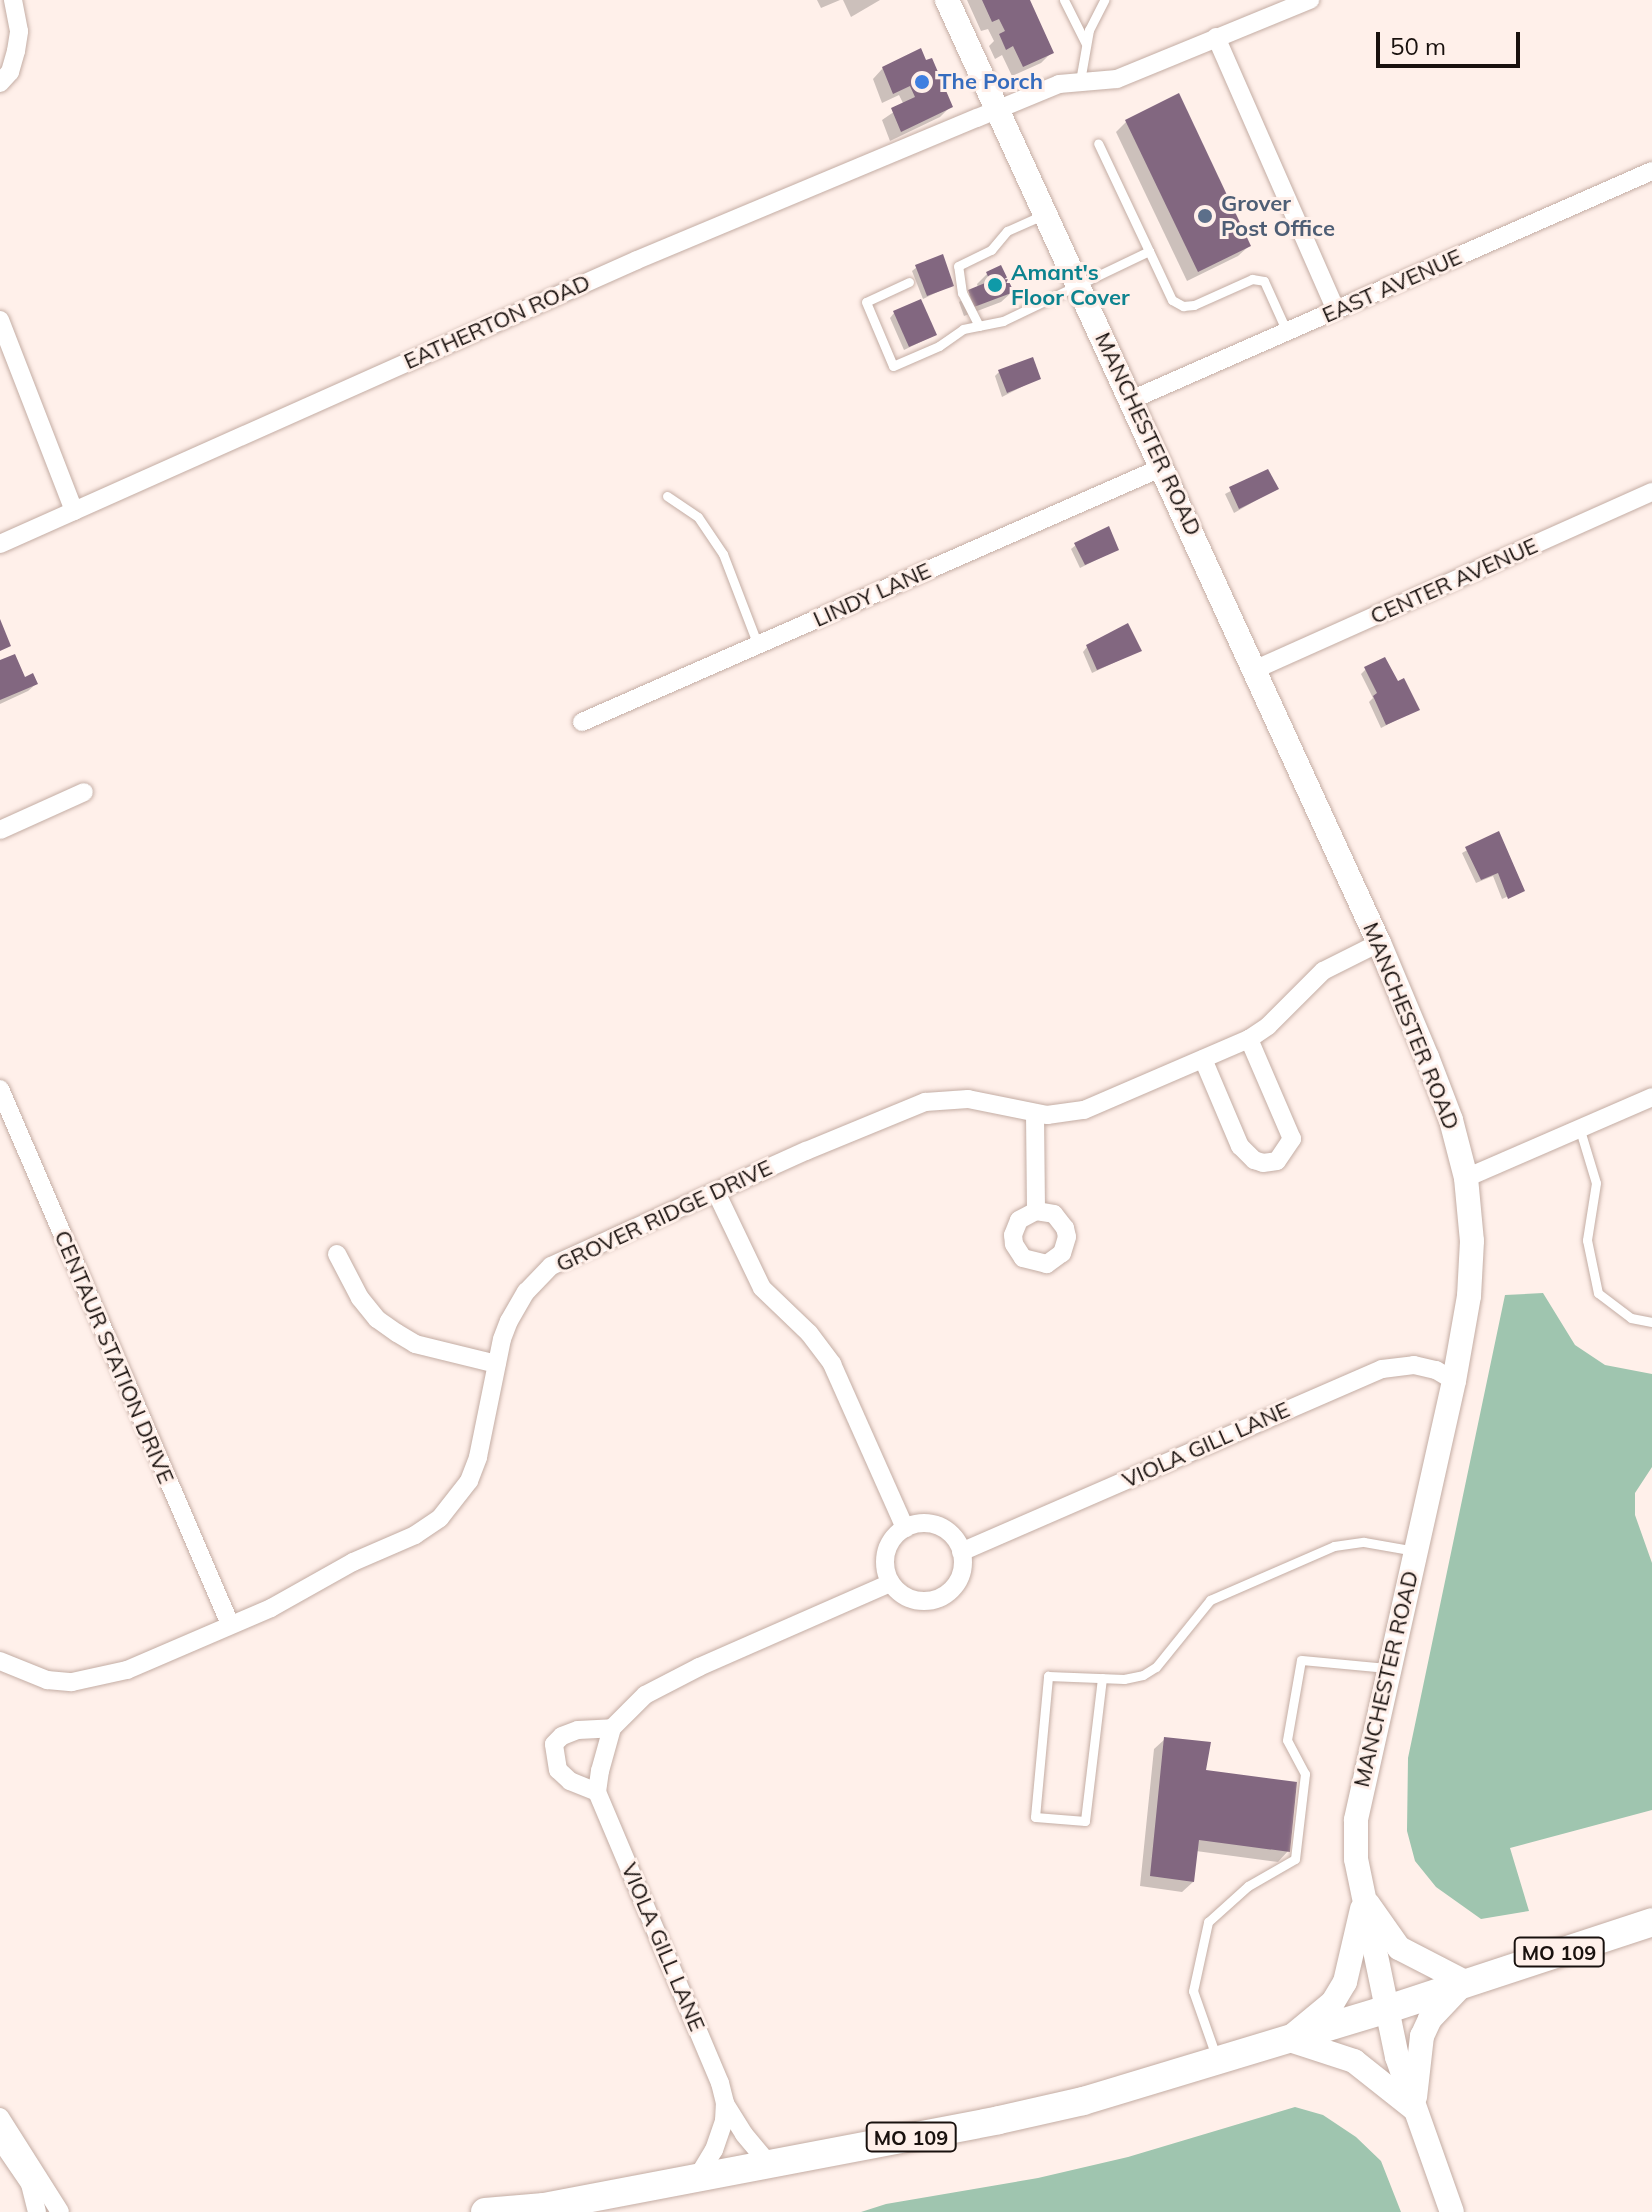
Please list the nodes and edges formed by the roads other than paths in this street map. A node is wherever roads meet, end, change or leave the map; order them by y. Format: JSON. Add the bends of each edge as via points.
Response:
{"nodes":[{"id":1,"x":13,"y":0,"type":"edge"},
{"id":2,"x":947,"y":0,"type":"edge"},
{"id":3,"x":1064,"y":0,"type":"edge"},
{"id":4,"x":1104,"y":0,"type":"edge"},
{"id":5,"x":1310,"y":0,"type":"edge"},
{"id":6,"x":1216,"y":37,"type":"junction"},
{"id":7,"x":1086,"y":44,"type":"junction"},
{"id":8,"x":1080,"y":81,"type":"junction"},
{"id":9,"x":0,"y":83,"type":"edge"},
{"id":10,"x":999,"y":109,"type":"junction"},
{"id":11,"x":1098,"y":143,"type":"dead end"},
{"id":12,"x":1652,"y":171,"type":"edge"},
{"id":13,"x":1046,"y":213,"type":"junction"},
{"id":14,"x":1149,"y":251,"type":"junction"},
{"id":15,"x":909,"y":282,"type":"dead end"},
{"id":16,"x":1079,"y":284,"type":"junction"},
{"id":17,"x":1336,"y":310,"type":"junction"},
{"id":18,"x":0,"y":320,"type":"edge"},
{"id":19,"x":979,"y":326,"type":"junction"},
{"id":20,"x":1287,"y":332,"type":"junction"},
{"id":21,"x":1131,"y":400,"type":"junction"},
{"id":22,"x":1163,"y":467,"type":"junction"},
{"id":23,"x":1652,"y":492,"type":"edge"},
{"id":24,"x":667,"y":496,"type":"dead end"},
{"id":25,"x":74,"y":511,"type":"junction"},
{"id":26,"x":0,"y":544,"type":"edge"},
{"id":27,"x":758,"y":645,"type":"junction"},
{"id":28,"x":1256,"y":669,"type":"junction"},
{"id":29,"x":582,"y":722,"type":"dead end"},
{"id":30,"x":84,"y":792,"type":"dead end"},
{"id":31,"x":0,"y":830,"type":"edge"},
{"id":32,"x":1379,"y":943,"type":"junction"},
{"id":33,"x":1249,"y":1039,"type":"junction"},
{"id":34,"x":1203,"y":1059,"type":"junction"},
{"id":35,"x":0,"y":1089,"type":"edge"},
{"id":36,"x":1652,"y":1097,"type":"edge"},
{"id":37,"x":1035,"y":1114,"type":"junction"},
{"id":38,"x":1580,"y":1130,"type":"junction"},
{"id":39,"x":1466,"y":1178,"type":"junction"},
{"id":40,"x":716,"y":1192,"type":"junction"},
{"id":41,"x":1036,"y":1211,"type":"dead end"},
{"id":42,"x":337,"y":1254,"type":"dead end"},
{"id":43,"x":1652,"y":1322,"type":"edge"},
{"id":44,"x":497,"y":1364,"type":"junction"},
{"id":45,"x":1454,"y":1381,"type":"junction"},
{"id":46,"x":905,"y":1528,"type":"junction"},
{"id":47,"x":1415,"y":1551,"type":"junction"},
{"id":48,"x":961,"y":1552,"type":"junction"},
{"id":49,"x":890,"y":1583,"type":"junction"},
{"id":50,"x":230,"y":1624,"type":"junction"},
{"id":51,"x":0,"y":1661,"type":"edge"},
{"id":52,"x":1388,"y":1668,"type":"junction"},
{"id":53,"x":1102,"y":1678,"type":"junction"},
{"id":54,"x":612,"y":1728,"type":"junction"},
{"id":55,"x":597,"y":1792,"type":"junction"},
{"id":56,"x":1364,"y":1899,"type":"junction"},
{"id":57,"x":1652,"y":1922,"type":"edge"},
{"id":58,"x":1465,"y":1982,"type":"junction"},
{"id":59,"x":1385,"y":2010,"type":"junction"},
{"id":60,"x":1287,"y":2039,"type":"junction"},
{"id":61,"x":1218,"y":2062,"type":"junction"},
{"id":62,"x":725,"y":2103,"type":"junction"},
{"id":63,"x":1414,"y":2108,"type":"junction"},
{"id":64,"x":0,"y":2117,"type":"edge"},
{"id":65,"x":0,"y":2140,"type":"edge"},
{"id":66,"x":769,"y":2164,"type":"junction"},
{"id":67,"x":697,"y":2178,"type":"junction"},
{"id":68,"x":536,"y":2210,"type":"edge"},
{"id":69,"x":37,"y":2212,"type":"edge"},
{"id":70,"x":60,"y":2212,"type":"edge"},
{"id":71,"x":485,"y":2212,"type":"edge"},
{"id":72,"x":1452,"y":2212,"type":"edge"}],
"edges":[{"from":1,"to":9,"type":"street","via":[[19,31],[16,51],[10,72]]},
{"from":2,"to":10,"type":"street","name":"MANCHESTER ROAD"},
{"from":3,"to":7,"type":"lane"},
{"from":4,"to":7,"type":"lane"},
{"from":5,"to":6,"type":"street","name":"EATHERTON ROAD"},
{"from":6,"to":8,"type":"street","name":"EATHERTON ROAD","via":[[1117,79]]},
{"from":6,"to":17,"type":"street"},
{"from":7,"to":8,"type":"lane"},
{"from":8,"to":10,"type":"street","name":"EATHERTON ROAD","via":[[1059,84]]},
{"from":10,"to":13,"type":"street","name":"MANCHESTER ROAD"},
{"from":10,"to":25,"type":"street","name":"EATHERTON ROAD","via":[[637,260]]},
{"from":11,"to":14,"type":"lane"},
{"from":12,"to":17,"type":"street","name":"EAST AVENUE"},
{"from":13,"to":16,"type":"street","name":"MANCHESTER ROAD"},
{"from":13,"to":19,"type":"lane","via":[[1007,231],[991,250],[958,266],[962,293]]},
{"from":14,"to":16,"type":"lane"},
{"from":14,"to":20,"type":"lane","via":[[1172,300],[1183,306],[1252,279],[1264,281]]},
{"from":15,"to":19,"type":"lane","via":[[866,302],[893,366],[963,329]]},
{"from":16,"to":19,"type":"lane","via":[[1003,321]]},
{"from":16,"to":21,"type":"street","name":"MANCHESTER ROAD"},
{"from":17,"to":20,"type":"street","name":"EAST AVENUE"},
{"from":18,"to":25,"type":"street"},
{"from":20,"to":21,"type":"street","name":"EAST AVENUE"},
{"from":21,"to":22,"type":"street","name":"MANCHESTER ROAD"},
{"from":22,"to":27,"type":"street","name":"LINDY LANE"},
{"from":22,"to":28,"type":"street","name":"MANCHESTER ROAD"},
{"from":23,"to":28,"type":"street","name":"CENTER AVENUE"},
{"from":24,"to":27,"type":"lane","via":[[698,517],[723,554]]},
{"from":25,"to":26,"type":"street","name":"EATHERTON ROAD"},
{"from":27,"to":29,"type":"street","name":"LINDY LANE"},
{"from":28,"to":32,"type":"street","name":"MANCHESTER ROAD"},
{"from":30,"to":31,"type":"street"},
{"from":32,"to":33,"type":"street","name":"GROVER RIDGE DRIVE","via":[[1323,971]]},
{"from":32,"to":39,"type":"street","name":"MANCHESTER ROAD","via":[[1451,1120]]},
{"from":33,"to":34,"type":"street","name":"GROVER RIDGE DRIVE"},
{"from":33,"to":34,"type":"street","via":[[1292,1139],[1277,1161],[1254,1160],[1240,1146]]},
{"from":34,"to":37,"type":"street","name":"GROVER RIDGE DRIVE","via":[[1084,1110]]},
{"from":35,"to":50,"type":"street","name":"CENTAUR STATION DRIVE"},
{"from":36,"to":38,"type":"street"},
{"from":37,"to":40,"type":"street","name":"GROVER RIDGE DRIVE","via":[[968,1099],[925,1102]]},
{"from":37,"to":41,"type":"street"},
{"from":38,"to":39,"type":"street"},
{"from":38,"to":43,"type":"lane","via":[[1596,1183],[1587,1240],[1598,1293],[1631,1318]]},
{"from":39,"to":45,"type":"street","name":"MANCHESTER ROAD","via":[[1472,1241],[1469,1296]]},
{"from":40,"to":44,"type":"street","name":"GROVER RIDGE DRIVE","via":[[551,1266],[526,1292],[509,1321]]},
{"from":40,"to":46,"type":"street","via":[[762,1288],[809,1333],[832,1364]]},
{"from":42,"to":44,"type":"street","via":[[360,1298],[397,1333],[415,1344]]},
{"from":44,"to":50,"type":"street","name":"GROVER RIDGE DRIVE","via":[[478,1457],[469,1481],[440,1518],[271,1608]]},
{"from":45,"to":47,"type":"street","name":"MANCHESTER ROAD"},
{"from":45,"to":48,"type":"street","name":"VIOLA GILL LANE","via":[[1414,1365],[1382,1369]]},
{"from":46,"to":48,"type":"street","via":[[939,1527]]},
{"from":46,"to":49,"type":"street","via":[[888,1546]]},
{"from":47,"to":52,"type":"street","name":"MANCHESTER ROAD"},
{"from":47,"to":53,"type":"lane","via":[[1364,1542],[1334,1546],[1210,1600],[1156,1667],[1143,1675]]},
{"from":48,"to":49,"type":"street","via":[[960,1577],[933,1600],[909,1599]]},
{"from":49,"to":54,"type":"street","via":[[645,1695]]},
{"from":50,"to":51,"type":"street","name":"GROVER RIDGE DRIVE","via":[[127,1670],[90,1680],[47,1680]]},
{"from":52,"to":56,"type":"street","name":"MANCHESTER ROAD","via":[[1356,1820]]},
{"from":52,"to":61,"type":"lane","via":[[1301,1660],[1287,1740],[1305,1774],[1295,1859],[1248,1886],[1208,1922],[1193,1991]]},
{"from":53,"to":53,"type":"lane","via":[[1048,1676],[1035,1817],[1085,1821]]},
{"from":54,"to":55,"type":"street"},
{"from":54,"to":55,"type":"street","via":[[578,1730],[554,1744],[558,1770]]},
{"from":55,"to":62,"type":"street","name":"VIOLA GILL LANE"},
{"from":56,"to":58,"type":"street","via":[[1399,1948]]},
{"from":56,"to":59,"type":"street","name":"MANCHESTER ROAD"},
{"from":56,"to":60,"type":"street","via":[[1345,1982],[1333,2002]]},
{"from":57,"to":58,"type":"main road","number":"MO 109"},
{"from":58,"to":59,"type":"main road","number":"MO 109"},
{"from":58,"to":63,"type":"street","via":[[1430,2019],[1422,2036]]},
{"from":59,"to":60,"type":"main road","number":"MO 109"},
{"from":59,"to":63,"type":"street","name":"MANCHESTER ROAD"},
{"from":60,"to":61,"type":"main road","number":"MO 109"},
{"from":60,"to":63,"type":"street","via":[[1354,2061]]},
{"from":61,"to":66,"type":"main road","number":"MO 109","via":[[999,2120]]},
{"from":62,"to":66,"type":"street","name":"VIOLA GILL LANE"},
{"from":62,"to":67,"type":"street","via":[[714,2150]]},
{"from":63,"to":72,"type":"street","name":"MANCHESTER ROAD"},
{"from":64,"to":70,"type":"street"},
{"from":65,"to":69,"type":"street","via":[[30,2184]]},
{"from":66,"to":67,"type":"main road","number":"MO 109"},
{"from":67,"to":68,"type":"main road","number":"MO 109"},
{"from":68,"to":71,"type":"main road","number":"MO 109"}]}
